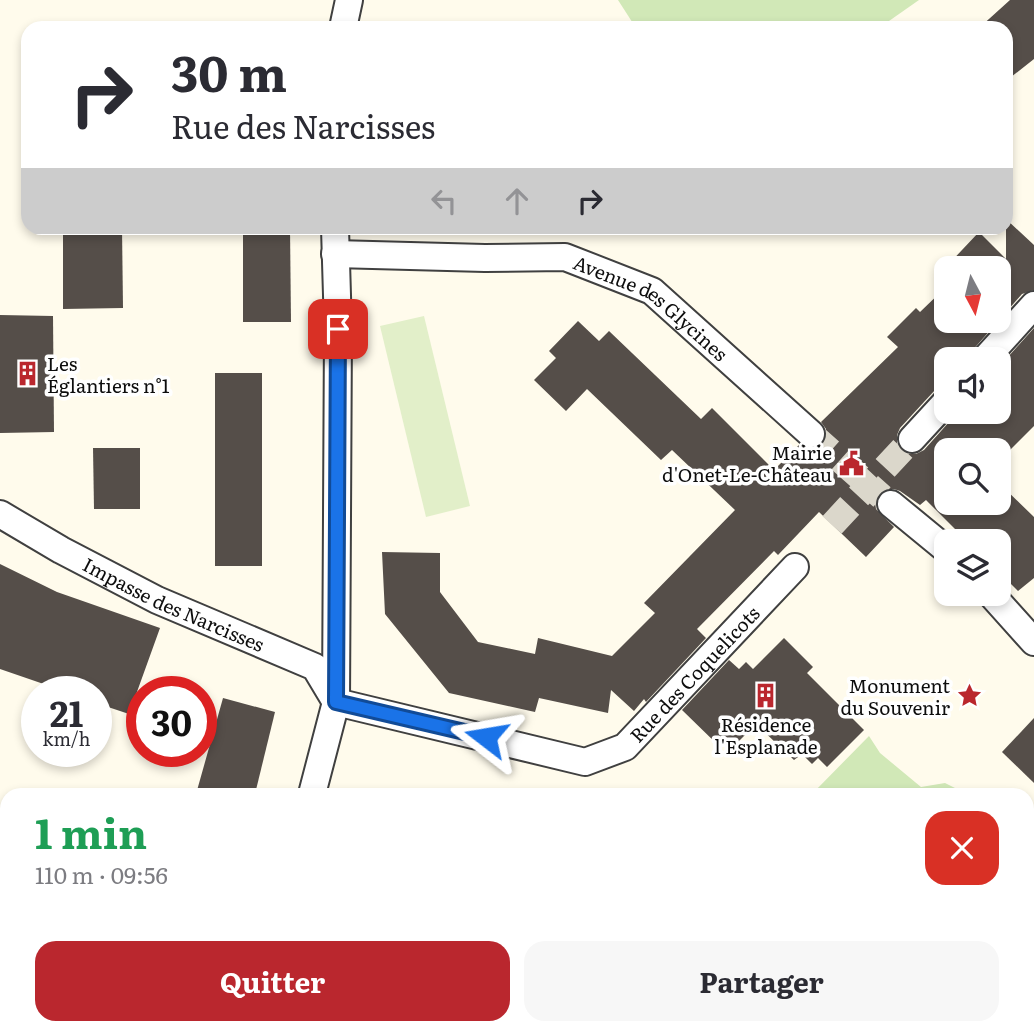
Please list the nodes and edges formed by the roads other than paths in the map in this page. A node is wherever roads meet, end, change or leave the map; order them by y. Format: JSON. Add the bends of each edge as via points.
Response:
{"nodes":[{"id":1,"x":349,"y":0,"type":"edge"},
{"id":2,"x":344,"y":21,"type":"edge"},
{"id":3,"x":335,"y":241,"type":"edge"},
{"id":4,"x":1034,"y":305,"type":"edge"},
{"id":5,"x":996,"y":347,"type":"edge"},
{"id":6,"x":934,"y":415,"type":"edge"},
{"id":7,"x":811,"y":433,"type":"tunnel mouth"},
{"id":8,"x":912,"y":439,"type":"tunnel mouth"},
{"id":9,"x":891,"y":505,"type":"tunnel mouth"},
{"id":10,"x":0,"y":514,"type":"edge"},
{"id":11,"x":934,"y":540,"type":"edge"},
{"id":12,"x":795,"y":567,"type":"dead end"},
{"id":13,"x":1002,"y":606,"type":"edge"},
{"id":14,"x":1034,"y":642,"type":"edge"},
{"id":15,"x":336,"y":702,"type":"junction"},
{"id":16,"x":314,"y":788,"type":"edge"}],
"edges":[{"from":1,"to":2,"type":"street"},
{"from":3,"to":7,"type":"street","name":"Avenue des Glycines","via":[[485,258],[565,257],[652,291]]},
{"from":3,"to":15,"type":"street"},
{"from":4,"to":5,"type":"street"},
{"from":6,"to":8,"type":"street"},
{"from":9,"to":11,"type":"street"},
{"from":10,"to":15,"type":"street","name":"Impasse des Narcisses","via":[[157,600],[315,667]]},
{"from":12,"to":15,"type":"street","name":"Rue des Coquelicots","via":[[625,747],[585,762]]},
{"from":13,"to":14,"type":"street"},
{"from":15,"to":16,"type":"street"}]}
